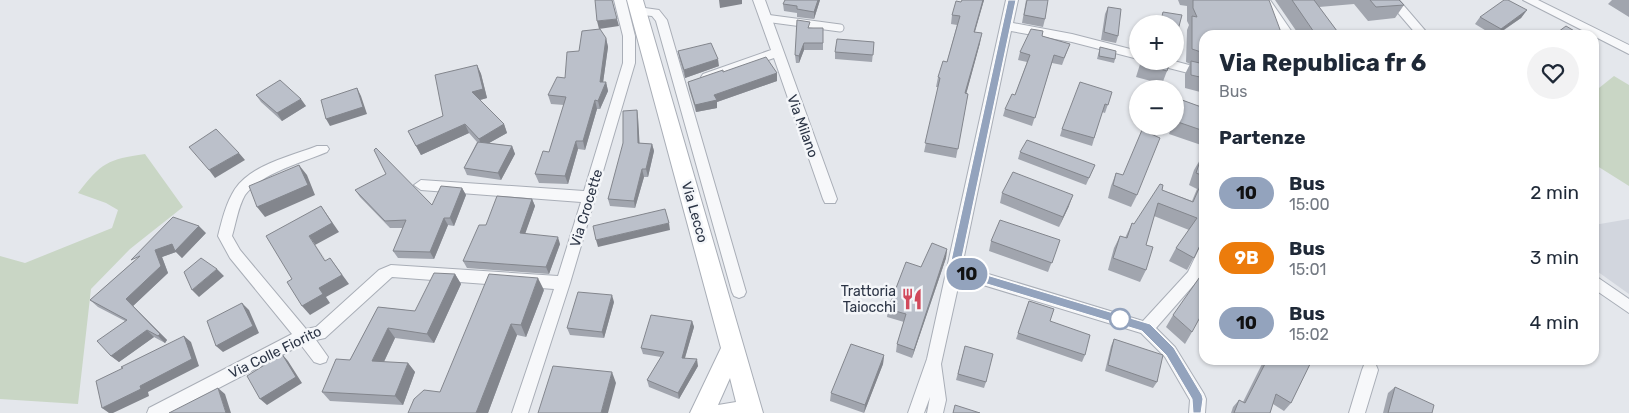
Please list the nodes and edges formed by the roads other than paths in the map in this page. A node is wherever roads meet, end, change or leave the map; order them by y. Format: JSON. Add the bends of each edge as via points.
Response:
{"nodes":[{"id":1,"x":620,"y":0,"type":"edge"},
{"id":2,"x":758,"y":0,"type":"edge"},
{"id":3,"x":1012,"y":0,"type":"edge"},
{"id":4,"x":1264,"y":0,"type":"edge"},
{"id":5,"x":1393,"y":0,"type":"edge"},
{"id":6,"x":1529,"y":0,"type":"edge"},
{"id":7,"x":636,"y":6,"type":"edge"},
{"id":8,"x":765,"y":18,"type":"junction"},
{"id":9,"x":1007,"y":26,"type":"junction"},
{"id":10,"x":840,"y":28,"type":"dead end"},
{"id":11,"x":1285,"y":30,"type":"edge"},
{"id":12,"x":1419,"y":30,"type":"edge"},
{"id":13,"x":1589,"y":30,"type":"edge"},
{"id":14,"x":1599,"y":35,"type":"edge"},
{"id":15,"x":1629,"y":50,"type":"edge"},
{"id":16,"x":777,"y":52,"type":"junction"},
{"id":17,"x":1129,"y":53,"type":"edge"},
{"id":18,"x":1184,"y":68,"type":"edge"},
{"id":19,"x":1199,"y":72,"type":"edge"},
{"id":20,"x":689,"y":83,"type":"junction"},
{"id":21,"x":322,"y":149,"type":"dead end"},
{"id":22,"x":421,"y":186,"type":"dead end"},
{"id":23,"x":590,"y":197,"type":"junction"},
{"id":24,"x":830,"y":199,"type":"dead end"},
{"id":25,"x":1199,"y":263,"type":"edge"},
{"id":26,"x":954,"y":270,"type":"junction"},
{"id":27,"x":563,"y":283,"type":"junction"},
{"id":28,"x":1599,"y":285,"type":"edge"},
{"id":29,"x":739,"y":292,"type":"dead end"},
{"id":30,"x":1629,"y":307,"type":"edge"},
{"id":31,"x":1146,"y":328,"type":"junction"},
{"id":32,"x":303,"y":336,"type":"junction"},
{"id":33,"x":732,"y":349,"type":"junction"},
{"id":34,"x":320,"y":357,"type":"dead end"},
{"id":35,"x":934,"y":359,"type":"junction"},
{"id":36,"x":1370,"y":370,"type":"dead end"},
{"id":37,"x":154,"y":413,"type":"edge"},
{"id":38,"x":520,"y":413,"type":"edge"},
{"id":39,"x":702,"y":413,"type":"edge"},
{"id":40,"x":725,"y":413,"type":"edge"},
{"id":41,"x":744,"y":413,"type":"edge"},
{"id":42,"x":751,"y":413,"type":"edge"},
{"id":43,"x":916,"y":413,"type":"edge"},
{"id":44,"x":935,"y":413,"type":"edge"},
{"id":45,"x":1197,"y":413,"type":"edge"},
{"id":46,"x":1357,"y":413,"type":"edge"}],
"edges":[{"from":1,"to":23,"type":"street","name":"Via Crocette","via":[[630,36],[628,63]]},
{"from":2,"to":8,"type":"street","name":"Via Milano"},
{"from":3,"to":9,"type":"street"},
{"from":4,"to":11,"type":"street"},
{"from":5,"to":12,"type":"street"},
{"from":6,"to":13,"type":"street"},
{"from":7,"to":20,"type":"street","name":"Via Lecco","via":[[659,16]]},
{"from":7,"to":33,"type":"main road","name":"Via Lecco"},
{"from":8,"to":10,"type":"lane"},
{"from":8,"to":16,"type":"street","name":"Via Milano"},
{"from":9,"to":17,"type":"street"},
{"from":9,"to":26,"type":"street"},
{"from":14,"to":15,"type":"street"},
{"from":16,"to":20,"type":"street"},
{"from":16,"to":24,"type":"street","name":"Via Milano"},
{"from":18,"to":19,"type":"street"},
{"from":20,"to":29,"type":"street","name":"Via Lecco"},
{"from":21,"to":32,"type":"street","via":[[246,185],[235,201],[225,236],[235,254]]},
{"from":22,"to":23,"type":"street"},
{"from":23,"to":27,"type":"street","name":"Via Crocette"},
{"from":25,"to":31,"type":"street","via":[[1193,276]]},
{"from":26,"to":31,"type":"street"},
{"from":26,"to":35,"type":"street"},
{"from":27,"to":32,"type":"street","name":"Via Colle Fiorito","via":[[392,271],[384,274],[320,333]]},
{"from":27,"to":38,"type":"street","name":"Via Crocette"},
{"from":28,"to":30,"type":"street"},
{"from":31,"to":45,"type":"street","via":[[1175,360],[1198,399]]},
{"from":32,"to":34,"type":"street"},
{"from":32,"to":37,"type":"street","name":"Via Colle Fiorito"},
{"from":33,"to":39,"type":"main road"},
{"from":33,"to":42,"type":"main road","name":"Via Lecco"},
{"from":35,"to":43,"type":"street"},
{"from":35,"to":44,"type":"street","via":[[938,400]]},
{"from":36,"to":46,"type":"street"},
{"from":40,"to":41,"type":"main road"}]}
